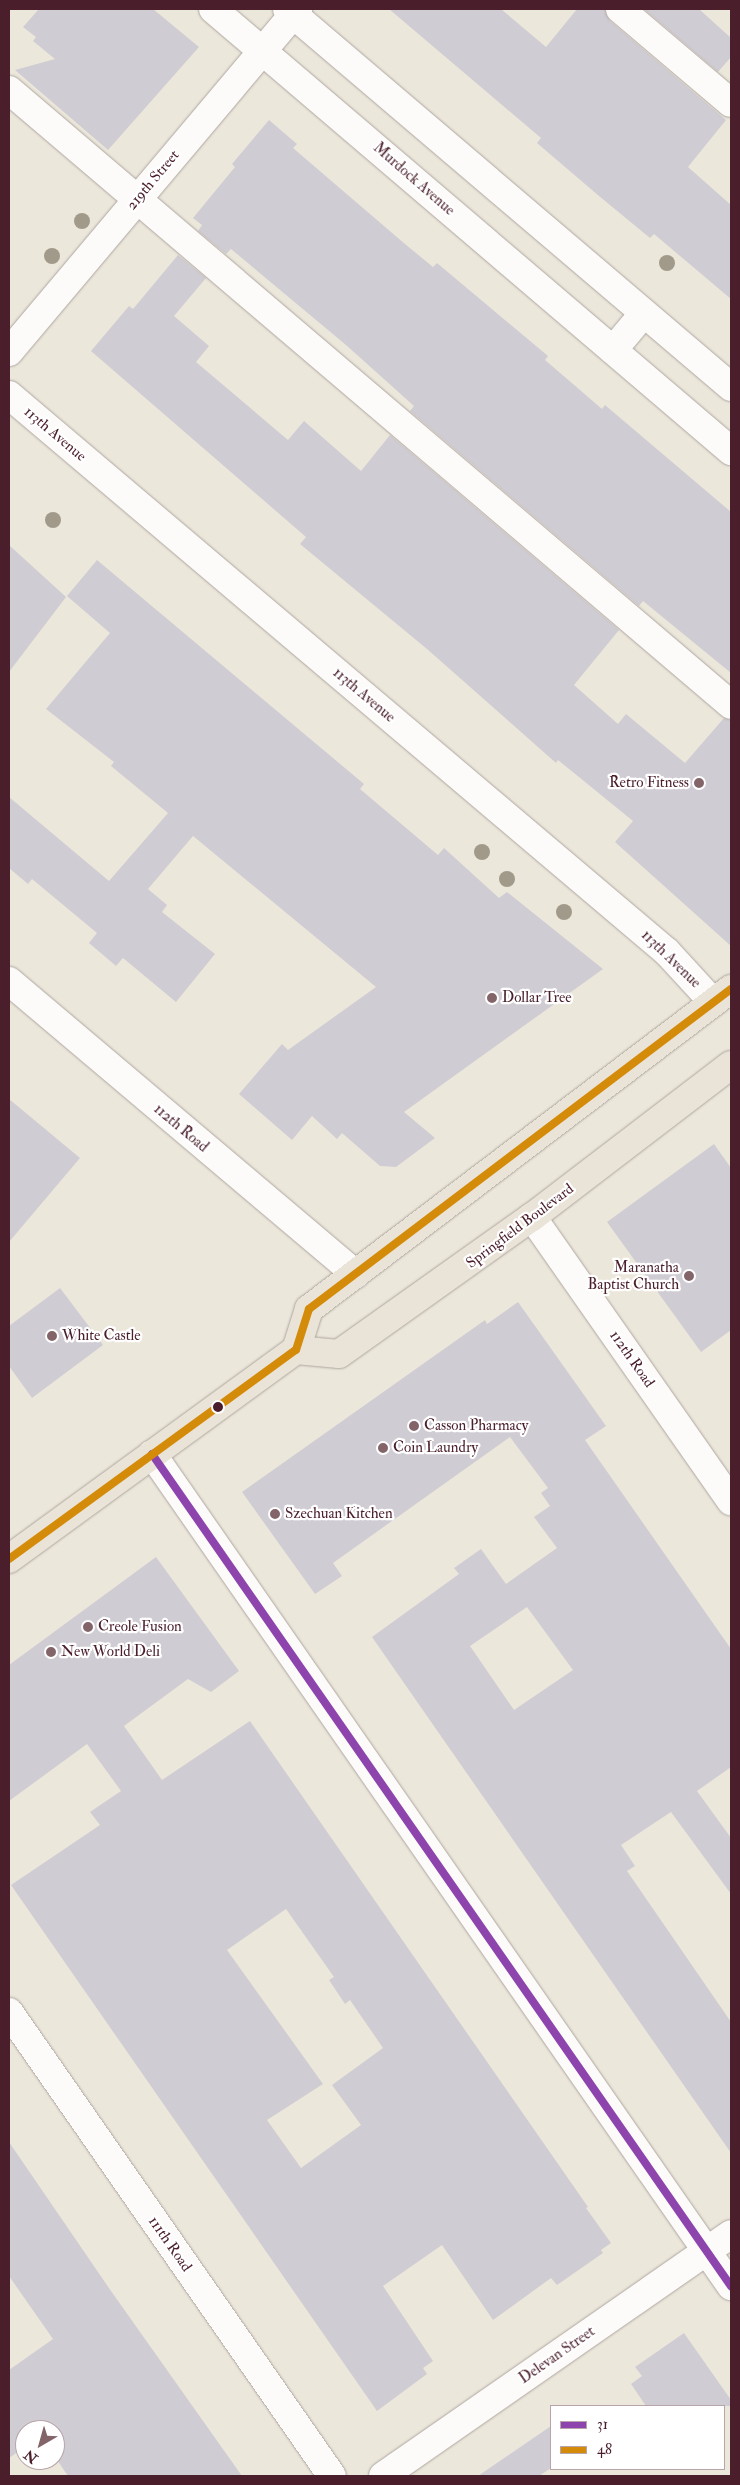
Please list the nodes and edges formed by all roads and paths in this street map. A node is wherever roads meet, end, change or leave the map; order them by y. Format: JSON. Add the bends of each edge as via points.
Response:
{"nodes":[{"id":1,"x":213,"y":9,"type":"edge"},
{"id":2,"x":620,"y":9,"type":"edge"},
{"id":3,"x":293,"y":11,"type":"edge"},
{"id":4,"x":263,"y":50,"type":"junction"},
{"id":5,"x":9,"y":90,"type":"edge"},
{"id":6,"x":731,"y":103,"type":"edge"},
{"id":7,"x":137,"y":200,"type":"junction"},
{"id":8,"x":644,"y":313,"type":"junction"},
{"id":9,"x":613,"y":350,"type":"junction"},
{"id":10,"x":9,"y":352,"type":"edge"},
{"id":11,"x":731,"y":387,"type":"edge"},
{"id":12,"x":9,"y":395,"type":"edge"},
{"id":13,"x":731,"y":451,"type":"edge"},
{"id":14,"x":731,"y":705,"type":"edge"},
{"id":15,"x":9,"y":981,"type":"edge"},
{"id":16,"x":722,"y":995,"type":"edge"},
{"id":17,"x":731,"y":1065,"type":"edge"},
{"id":18,"x":532,"y":1217,"type":"junction"},
{"id":19,"x":356,"y":1274,"type":"junction"},
{"id":20,"x":296,"y":1350,"type":"junction"},
{"id":21,"x":152,"y":1454,"type":"junction"},
{"id":22,"x":731,"y":1501,"type":"edge"},
{"id":23,"x":9,"y":1559,"type":"edge"},
{"id":24,"x":9,"y":2012,"type":"edge"},
{"id":25,"x":731,"y":2234,"type":"edge"},
{"id":26,"x":707,"y":2251,"type":"junction"},
{"id":27,"x":731,"y":2286,"type":"edge"},
{"id":28,"x":332,"y":2476,"type":"edge"},
{"id":29,"x":382,"y":2476,"type":"edge"}],
"edges":[{"from":1,"to":4,"type":"street","name":"Murdock Avenue"},
{"from":2,"to":6,"type":"street"},
{"from":3,"to":4,"type":"street","name":"219th Street"},
{"from":3,"to":8,"type":"street"},
{"from":4,"to":7,"type":"street","name":"219th Street"},
{"from":4,"to":9,"type":"street","name":"Murdock Avenue"},
{"from":5,"to":7,"type":"street"},
{"from":7,"to":10,"type":"street","name":"219th Street"},
{"from":7,"to":14,"type":"street"},
{"from":8,"to":9,"type":"street"},
{"from":8,"to":11,"type":"street"},
{"from":9,"to":13,"type":"street","name":"Murdock Avenue"},
{"from":12,"to":16,"type":"street","name":"113th Avenue","via":[[667,952]]},
{"from":15,"to":19,"type":"street","name":"112th Road"},
{"from":16,"to":19,"type":"main road"},
{"from":17,"to":18,"type":"main road","name":"Springfield Boulevard"},
{"from":18,"to":20,"type":"main road","name":"Springfield Boulevard","via":[[339,1354]]},
{"from":18,"to":22,"type":"street","name":"112th Road"},
{"from":19,"to":20,"type":"main road","via":[[309,1309]]},
{"from":20,"to":21,"type":"main road"},
{"from":21,"to":23,"type":"main road"},
{"from":21,"to":26,"type":"street"},
{"from":24,"to":28,"type":"street","name":"111th Road"},
{"from":25,"to":26,"type":"street","name":"Delevan Street"},
{"from":26,"to":27,"type":"street"},
{"from":26,"to":29,"type":"street","name":"Delevan Street"}]}
